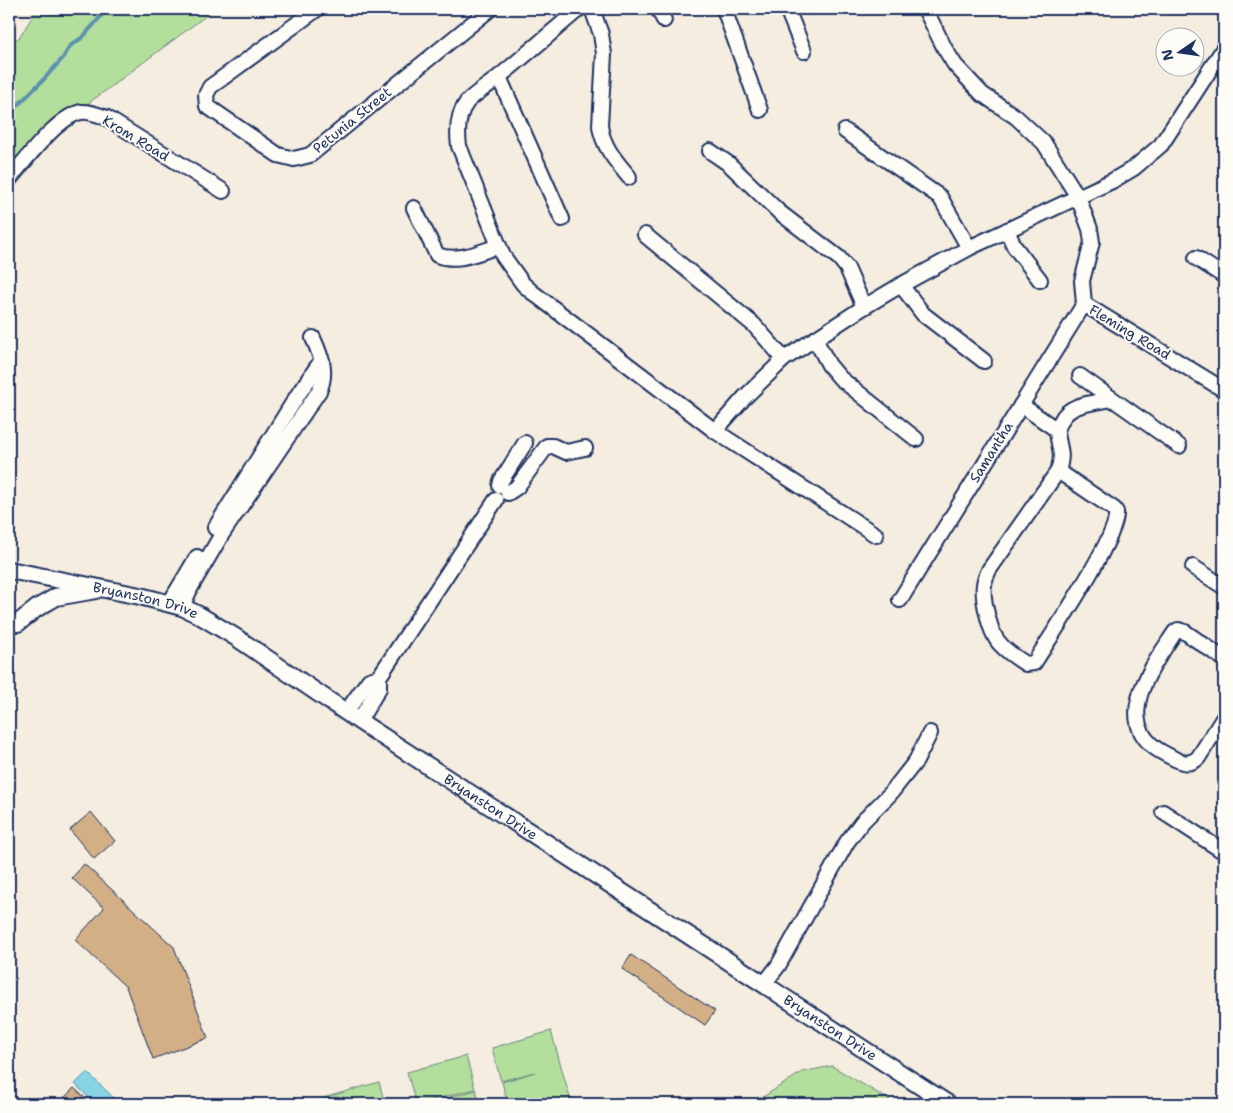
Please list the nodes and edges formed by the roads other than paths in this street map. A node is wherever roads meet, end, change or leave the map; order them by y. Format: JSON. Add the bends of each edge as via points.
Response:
{"nodes":[{"id":1,"x":317,"y":9,"type":"edge"},
{"id":2,"x":490,"y":9,"type":"edge"},
{"id":3,"x":579,"y":9,"type":"edge"},
{"id":4,"x":592,"y":9,"type":"edge"},
{"id":5,"x":724,"y":9,"type":"edge"},
{"id":6,"x":787,"y":9,"type":"edge"},
{"id":7,"x":925,"y":9,"type":"edge"},
{"id":8,"x":1224,"y":48,"type":"edge"},
{"id":9,"x":804,"y":51,"type":"dead end"},
{"id":10,"x":499,"y":77,"type":"junction"},
{"id":11,"x":760,"y":110,"type":"dead end"},
{"id":12,"x":845,"y":131,"type":"dead end"},
{"id":13,"x":710,"y":151,"type":"dead end"},
{"id":14,"x":629,"y":177,"type":"dead end"},
{"id":15,"x":9,"y":179,"type":"edge"},
{"id":16,"x":223,"y":192,"type":"dead end"},
{"id":17,"x":1078,"y":197,"type":"junction"},
{"id":18,"x":414,"y":208,"type":"dead end"},
{"id":19,"x":562,"y":218,"type":"dead end"},
{"id":20,"x":1008,"y":230,"type":"junction"},
{"id":21,"x":645,"y":235,"type":"dead end"},
{"id":22,"x":499,"y":246,"type":"junction"},
{"id":23,"x":968,"y":248,"type":"junction"},
{"id":24,"x":1196,"y":258,"type":"dead end"},
{"id":25,"x":1224,"y":276,"type":"edge"},
{"id":26,"x":1040,"y":280,"type":"dead end"},
{"id":27,"x":901,"y":285,"type":"junction"},
{"id":28,"x":1084,"y":304,"type":"junction"},
{"id":29,"x":864,"y":307,"type":"junction"},
{"id":30,"x":313,"y":338,"type":"dead end"},
{"id":31,"x":815,"y":339,"type":"junction"},
{"id":32,"x":784,"y":359,"type":"junction"},
{"id":33,"x":984,"y":361,"type":"dead end"},
{"id":34,"x":1080,"y":376,"type":"dead end"},
{"id":35,"x":1224,"y":390,"type":"edge"},
{"id":36,"x":1112,"y":398,"type":"junction"},
{"id":37,"x":1020,"y":404,"type":"junction"},
{"id":38,"x":1056,"y":430,"type":"junction"},
{"id":39,"x":715,"y":431,"type":"junction"},
{"id":40,"x":916,"y":439,"type":"dead end"},
{"id":41,"x":525,"y":443,"type":"dead end"},
{"id":42,"x":1179,"y":446,"type":"dead end"},
{"id":43,"x":585,"y":448,"type":"dead end"},
{"id":44,"x":1058,"y":471,"type":"junction"},
{"id":45,"x":504,"y":489,"type":"junction"},
{"id":46,"x":876,"y":535,"type":"dead end"},
{"id":47,"x":1193,"y":567,"type":"dead end"},
{"id":48,"x":9,"y":570,"type":"edge"},
{"id":49,"x":1224,"y":587,"type":"edge"},
{"id":50,"x":106,"y":589,"type":"junction"},
{"id":51,"x":900,"y":600,"type":"dead end"},
{"id":52,"x":175,"y":606,"type":"junction"},
{"id":53,"x":18,"y":623,"type":"dead end"},
{"id":54,"x":1224,"y":659,"type":"edge"},
{"id":55,"x":352,"y":717,"type":"junction"},
{"id":56,"x":1224,"y":717,"type":"edge"},
{"id":57,"x":930,"y":733,"type":"dead end"},
{"id":58,"x":1163,"y":812,"type":"dead end"},
{"id":59,"x":1224,"y":852,"type":"edge"},
{"id":60,"x":764,"y":984,"type":"junction"},
{"id":61,"x":948,"y":1104,"type":"edge"}],
"edges":[{"from":1,"to":2,"type":"street","name":"Petunia Street","via":[[210,87],[206,95],[207,106],[286,158],[310,155]]},
{"from":3,"to":10,"type":"street"},
{"from":4,"to":14,"type":"street","via":[[604,54],[600,126],[609,152]]},
{"from":5,"to":11,"type":"street"},
{"from":6,"to":9,"type":"street"},
{"from":7,"to":17,"type":"street","name":"Fleming Road","via":[[954,65],[982,94],[1016,117],[1044,142]]},
{"from":8,"to":17,"type":"street","via":[[1161,145],[1134,168]]},
{"from":10,"to":19,"type":"street"},
{"from":10,"to":22,"type":"street","via":[[467,103],[457,130],[459,146]]},
{"from":12,"to":23,"type":"street","via":[[940,197]]},
{"from":13,"to":29,"type":"street","via":[[839,258],[847,268]]},
{"from":15,"to":16,"type":"street","name":"Krom Road","via":[[60,123],[80,112],[88,112],[107,118]]},
{"from":17,"to":20,"type":"street"},
{"from":17,"to":28,"type":"street","name":"Fleming Road","via":[[1092,242],[1082,281]]},
{"from":18,"to":22,"type":"street","via":[[437,255],[446,258],[469,256]]},
{"from":20,"to":23,"type":"street"},
{"from":20,"to":26,"type":"street","via":[[1014,246]]},
{"from":21,"to":32,"type":"street","via":[[754,325]]},
{"from":22,"to":39,"type":"street","via":[[523,284],[532,292]]},
{"from":23,"to":27,"type":"street"},
{"from":24,"to":25,"type":"street"},
{"from":27,"to":29,"type":"street"},
{"from":27,"to":33,"type":"street","via":[[923,314]]},
{"from":28,"to":35,"type":"street","name":"Fleming Road"},
{"from":28,"to":37,"type":"street","name":"Samantha"},
{"from":29,"to":31,"type":"street"},
{"from":30,"to":52,"type":"street","via":[[322,360],[324,377],[319,392],[222,534],[191,587]]},
{"from":31,"to":32,"type":"street"},
{"from":31,"to":40,"type":"street","via":[[840,378]]},
{"from":32,"to":39,"type":"street"},
{"from":34,"to":36,"type":"street"},
{"from":36,"to":38,"type":"street","via":[[1073,407],[1064,413]]},
{"from":36,"to":42,"type":"street"},
{"from":37,"to":38,"type":"street"},
{"from":37,"to":51,"type":"street","name":"Samantha"},
{"from":38,"to":44,"type":"street","via":[[1062,451]]},
{"from":39,"to":46,"type":"street"},
{"from":41,"to":45,"type":"street","via":[[501,481]]},
{"from":43,"to":45,"type":"street","via":[[566,452],[547,446],[517,487]]},
{"from":44,"to":44,"type":"street","via":[[989,570],[983,586],[988,620],[999,644],[1026,664],[1036,660],[1099,558],[1117,521],[1114,509]]},
{"from":45,"to":55,"type":"street","via":[[494,489],[496,500],[379,677],[379,688]]},
{"from":47,"to":49,"type":"street"},
{"from":48,"to":50,"type":"street","name":"Bryanston Drive"},
{"from":50,"to":52,"type":"street","name":"Bryanston Drive"},
{"from":50,"to":53,"type":"street","via":[[56,597]]},
{"from":52,"to":55,"type":"street","name":"Bryanston Drive","via":[[230,633]]},
{"from":54,"to":56,"type":"street","via":[[1178,630],[1146,678],[1136,713],[1146,740],[1184,763],[1198,758]]},
{"from":55,"to":60,"type":"street","name":"Bryanston Drive"},
{"from":57,"to":60,"type":"street","via":[[916,761],[847,842],[778,966]]},
{"from":58,"to":59,"type":"street"},
{"from":60,"to":61,"type":"street","name":"Bryanston Drive"}]}
